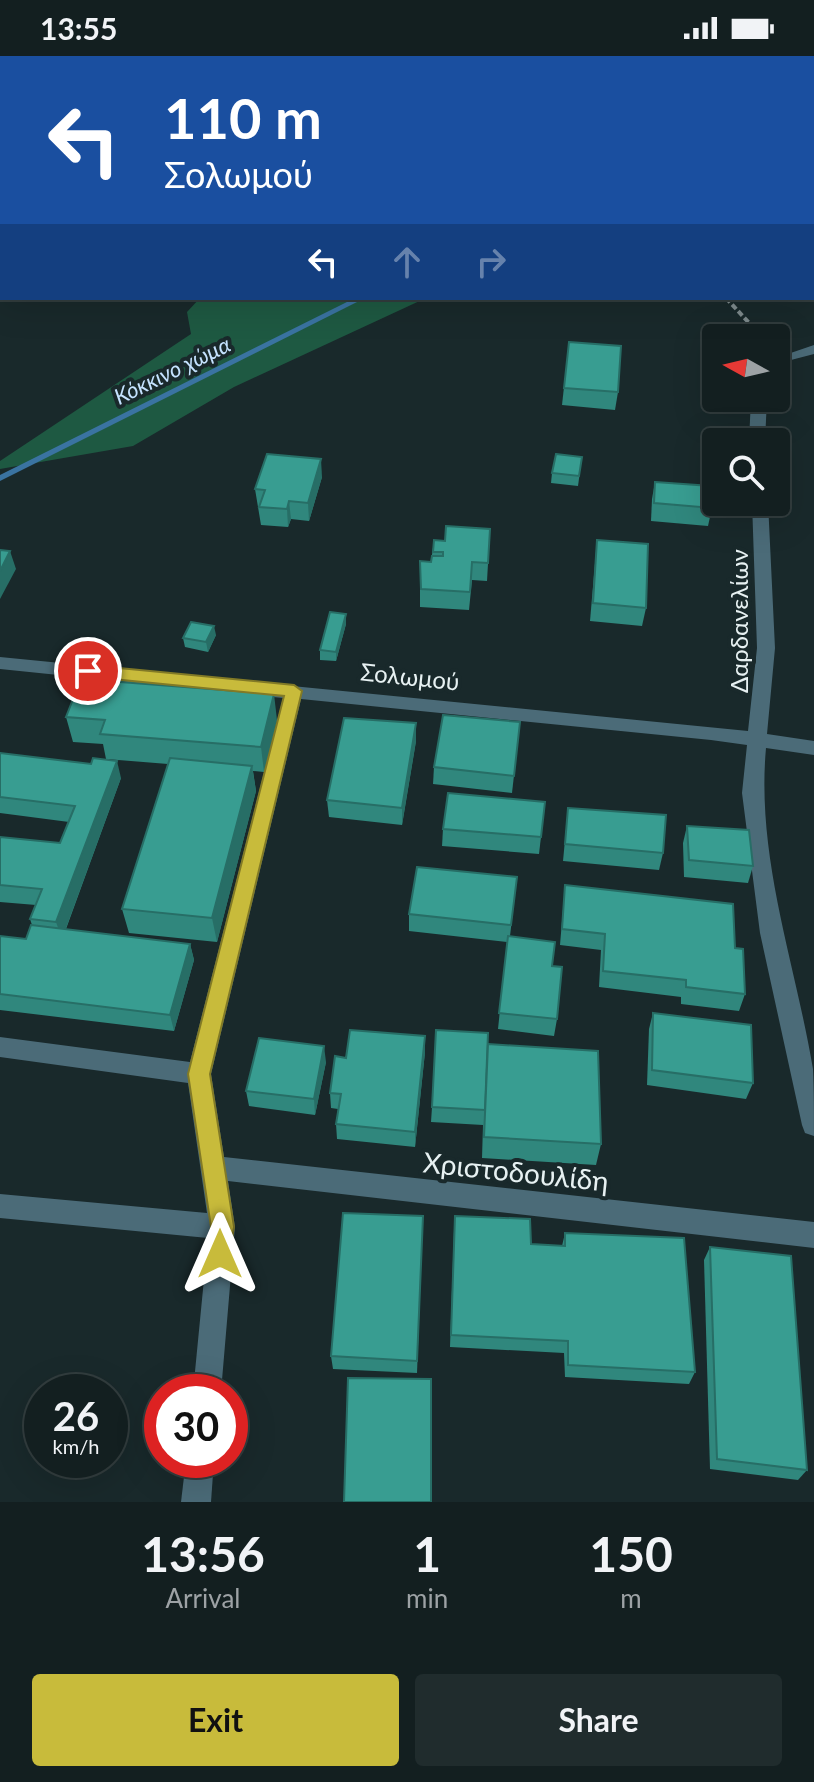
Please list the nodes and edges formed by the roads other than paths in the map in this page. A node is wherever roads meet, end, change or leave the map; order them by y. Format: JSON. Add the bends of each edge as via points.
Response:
{"nodes":[{"id":1,"x":814,"y":349,"type":"edge"},
{"id":2,"x":790,"y":356,"type":"edge"},
{"id":3,"x":761,"y":516,"type":"edge"},
{"id":4,"x":0,"y":663,"type":"edge"},
{"id":5,"x":294,"y":691,"type":"junction"},
{"id":6,"x":757,"y":739,"type":"junction"},
{"id":7,"x":814,"y":748,"type":"edge"},
{"id":8,"x":0,"y":1047,"type":"edge"},
{"id":9,"x":199,"y":1074,"type":"junction"},
{"id":10,"x":814,"y":1125,"type":"edge"},
{"id":11,"x":211,"y":1167,"type":"junction"},
{"id":12,"x":0,"y":1206,"type":"edge"},
{"id":13,"x":222,"y":1227,"type":"junction"},
{"id":14,"x":814,"y":1235,"type":"edge"},
{"id":15,"x":209,"y":1374,"type":"edge"},
{"id":16,"x":198,"y":1478,"type":"edge"},
{"id":17,"x":196,"y":1502,"type":"edge"}],
"edges":[{"from":1,"to":2,"type":"street"},
{"from":3,"to":6,"type":"street","name":"Δαρδανελίων","via":[[766,648]]},
{"from":4,"to":5,"type":"street","name":"Σολωμού"},
{"from":5,"to":6,"type":"street","name":"Σολωμού"},
{"from":5,"to":9,"type":"street"},
{"from":6,"to":7,"type":"street","name":"Σολωμού"},
{"from":6,"to":10,"type":"street","name":"Δαρδανελίων","via":[[752,793],[760,868]]},
{"from":8,"to":9,"type":"street"},
{"from":9,"to":11,"type":"street"},
{"from":11,"to":13,"type":"street"},
{"from":11,"to":14,"type":"street","name":"Χριστοδουλίδη"},
{"from":12,"to":13,"type":"street"},
{"from":13,"to":15,"type":"street"},
{"from":16,"to":17,"type":"street"}]}
